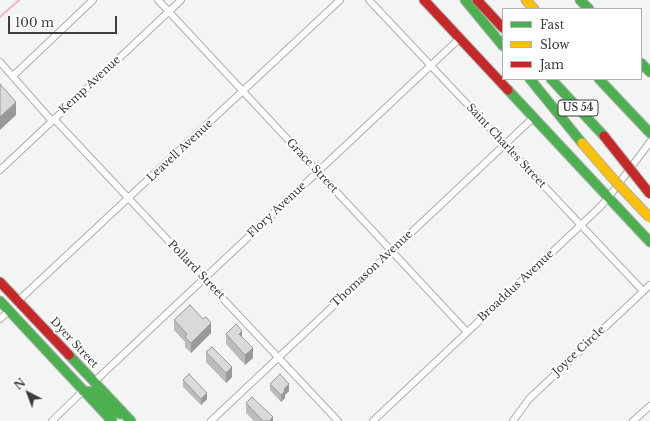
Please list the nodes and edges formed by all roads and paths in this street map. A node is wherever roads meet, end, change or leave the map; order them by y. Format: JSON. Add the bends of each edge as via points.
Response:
{"nodes":[{"id":1,"x":94,"y":0,"type":"edge"},
{"id":2,"x":158,"y":0,"type":"edge"},
{"id":3,"x":181,"y":0,"type":"edge"},
{"id":4,"x":340,"y":0,"type":"edge"},
{"id":5,"x":369,"y":0,"type":"edge"},
{"id":6,"x":424,"y":0,"type":"edge"},
{"id":7,"x":465,"y":0,"type":"edge"},
{"id":8,"x":477,"y":0,"type":"edge"},
{"id":9,"x":526,"y":0,"type":"edge"},
{"id":10,"x":580,"y":0,"type":"edge"},
{"id":11,"x":533,"y":8,"type":"edge"},
{"id":12,"x":588,"y":8,"type":"edge"},
{"id":13,"x":169,"y":12,"type":"junction"},
{"id":14,"x":502,"y":27,"type":"edge"},
{"id":15,"x":460,"y":38,"type":"junction"},
{"id":16,"x":502,"y":45,"type":"edge"},
{"id":17,"x":0,"y":62,"type":"edge"},
{"id":18,"x":642,"y":64,"type":"edge"},
{"id":19,"x":430,"y":66,"type":"junction"},
{"id":20,"x":650,"y":72,"type":"edge"},
{"id":21,"x":13,"y":76,"type":"junction"},
{"id":22,"x":531,"y":80,"type":"edge"},
{"id":23,"x":552,"y":80,"type":"edge"},
{"id":24,"x":600,"y":80,"type":"edge"},
{"id":25,"x":243,"y":92,"type":"junction"},
{"id":26,"x":534,"y":117,"type":"junction"},
{"id":27,"x":53,"y":120,"type":"junction"},
{"id":28,"x":650,"y":132,"type":"edge"},
{"id":29,"x":604,"y":136,"type":"junction"},
{"id":30,"x":650,"y":142,"type":"edge"},
{"id":31,"x":505,"y":144,"type":"junction"},
{"id":32,"x":0,"y":170,"type":"edge"},
{"id":33,"x":318,"y":172,"type":"junction"},
{"id":34,"x":650,"y":183,"type":"edge"},
{"id":35,"x":650,"y":194,"type":"edge"},
{"id":36,"x":608,"y":198,"type":"junction"},
{"id":37,"x":128,"y":199,"type":"junction"},
{"id":38,"x":650,"y":218,"type":"edge"},
{"id":39,"x":581,"y":225,"type":"junction"},
{"id":40,"x":650,"y":242,"type":"edge"},
{"id":41,"x":392,"y":251,"type":"junction"},
{"id":42,"x":204,"y":278,"type":"junction"},
{"id":43,"x":0,"y":282,"type":"edge"},
{"id":44,"x":650,"y":285,"type":"edge"},
{"id":45,"x":643,"y":291,"type":"junction"},
{"id":46,"x":0,"y":301,"type":"edge"},
{"id":47,"x":18,"y":301,"type":"junction"},
{"id":48,"x":9,"y":311,"type":"junction"},
{"id":49,"x":0,"y":319,"type":"edge"},
{"id":50,"x":467,"y":332,"type":"junction"},
{"id":51,"x":43,"y":348,"type":"junction"},
{"id":52,"x":278,"y":358,"type":"junction"},
{"id":53,"x":94,"y":382,"type":"junction"},
{"id":54,"x":84,"y":391,"type":"junction"},
{"id":55,"x":650,"y":406,"type":"edge"},
{"id":56,"x":128,"y":418,"type":"edge"},
{"id":57,"x":52,"y":421,"type":"edge"},
{"id":58,"x":112,"y":421,"type":"edge"},
{"id":59,"x":211,"y":421,"type":"edge"},
{"id":60,"x":338,"y":421,"type":"edge"},
{"id":61,"x":372,"y":421,"type":"edge"},
{"id":62,"x":513,"y":421,"type":"edge"},
{"id":63,"x":633,"y":421,"type":"edge"}],
"edges":[{"from":1,"to":21,"type":"street"},
{"from":2,"to":13,"type":"street","name":"Grace Street"},
{"from":3,"to":13,"type":"street","name":"Kemp Avenue"},
{"from":4,"to":25,"type":"street","name":"Leavell Avenue"},
{"from":5,"to":19,"type":"street","name":"Saint Charles Street"},
{"from":6,"to":15,"type":"main road"},
{"from":7,"to":16,"type":"main road"},
{"from":8,"to":14,"type":"main road"},
{"from":9,"to":11,"type":"main road"},
{"from":10,"to":12,"type":"main road"},
{"from":13,"to":25,"type":"street","name":"Grace Street"},
{"from":13,"to":27,"type":"street","name":"Kemp Avenue"},
{"from":15,"to":19,"type":"street","name":"Flory Avenue"},
{"from":15,"to":26,"type":"main road"},
{"from":17,"to":21,"type":"street","name":"Pollard Street"},
{"from":18,"to":20,"type":"main road"},
{"from":19,"to":31,"type":"street","name":"Saint Charles Street"},
{"from":19,"to":33,"type":"street","name":"Flory Avenue"},
{"from":21,"to":27,"type":"street","name":"Pollard Street"},
{"from":22,"to":38,"type":"main road","bridge":true,"via":[[582,143]]},
{"from":23,"to":29,"type":"main road","number":"US 54"},
{"from":24,"to":28,"type":"main road","number":"US 54"},
{"from":25,"to":33,"type":"street","name":"Grace Street"},
{"from":25,"to":37,"type":"street","name":"Leavell Avenue"},
{"from":26,"to":31,"type":"street","name":"Thomason Avenue"},
{"from":26,"to":36,"type":"main road"},
{"from":27,"to":32,"type":"street","name":"Kemp Avenue"},
{"from":27,"to":37,"type":"street","name":"Pollard Street"},
{"from":29,"to":34,"type":"main road","number":"US 54","bridge":true},
{"from":29,"to":35,"type":"main road","bridge":true},
{"from":30,"to":36,"type":"street","name":"Broaddus Avenue"},
{"from":31,"to":39,"type":"street","name":"Saint Charles Street"},
{"from":31,"to":41,"type":"street","name":"Thomason Avenue"},
{"from":33,"to":41,"type":"street","name":"Grace Street"},
{"from":33,"to":42,"type":"street","name":"Flory Avenue"},
{"from":36,"to":39,"type":"street","name":"Broaddus Avenue"},
{"from":36,"to":40,"type":"main road"},
{"from":37,"to":42,"type":"street","name":"Pollard Street"},
{"from":37,"to":47,"type":"street","name":"Leavell Avenue"},
{"from":39,"to":45,"type":"street","name":"Saint Charles Street"},
{"from":39,"to":50,"type":"street","name":"Broaddus Avenue"},
{"from":41,"to":50,"type":"street","name":"Grace Street"},
{"from":41,"to":52,"type":"street","name":"Thomason Avenue"},
{"from":42,"to":52,"type":"street","name":"Pollard Street"},
{"from":42,"to":53,"type":"street","name":"Flory Avenue"},
{"from":43,"to":47,"type":"main road","name":"Dyer Street"},
{"from":44,"to":45,"type":"street","name":"Joyce Circle"},
{"from":45,"to":62,"type":"street","name":"Joyce Circle","via":[[529,399]]},
{"from":46,"to":48,"type":"main road"},
{"from":47,"to":53,"type":"main road","name":"Dyer Street"},
{"from":48,"to":49,"type":"street"},
{"from":48,"to":51,"type":"main road"},
{"from":50,"to":61,"type":"street","name":"Broaddus Avenue"},
{"from":51,"to":53,"type":"main road","via":[[50,349],[60,357],[82,381]]},
{"from":51,"to":54,"type":"main road"},
{"from":52,"to":59,"type":"street","name":"Thomason Avenue"},
{"from":52,"to":60,"type":"street","name":"Pollard Street"},
{"from":53,"to":56,"type":"main road","name":"Dyer Street"},
{"from":54,"to":56,"type":"main road","via":[[94,392],[116,413]]},
{"from":54,"to":57,"type":"street"},
{"from":54,"to":58,"type":"main road"},
{"from":55,"to":63,"type":"street"}]}
